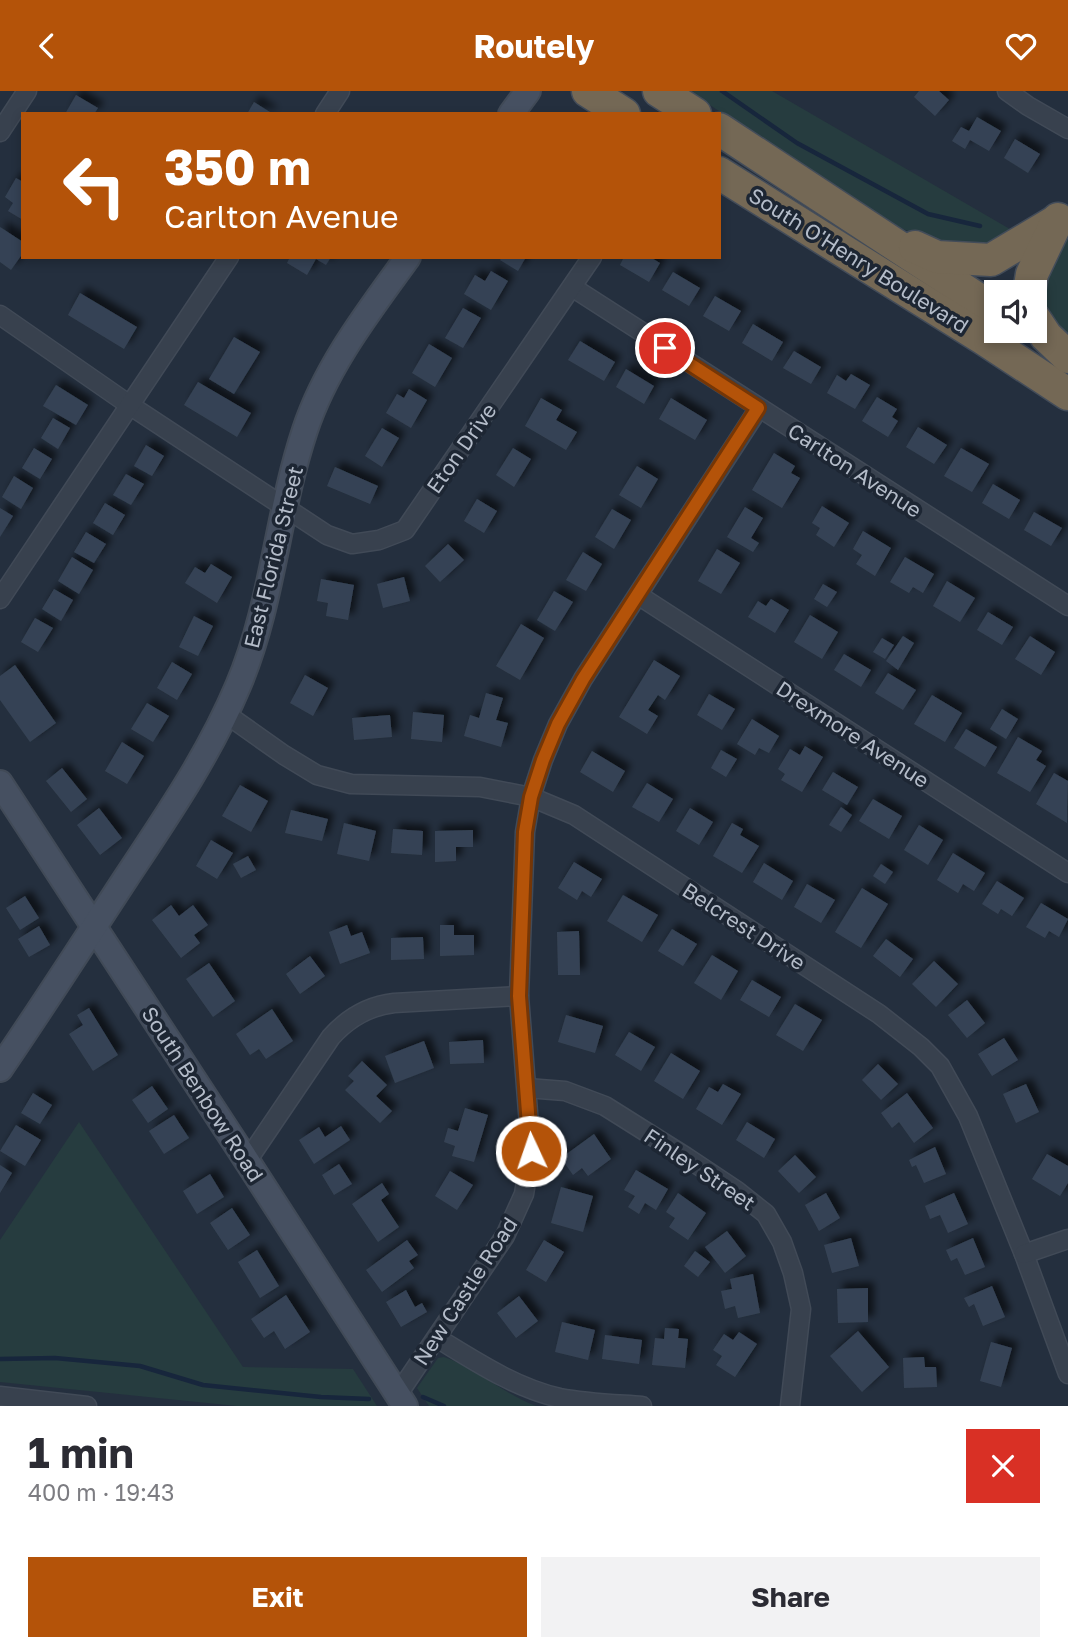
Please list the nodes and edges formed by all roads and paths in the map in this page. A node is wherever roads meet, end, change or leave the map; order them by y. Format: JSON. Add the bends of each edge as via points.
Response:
{"nodes":[{"id":1,"x":27,"y":91,"type":"edge"},
{"id":2,"x":340,"y":91,"type":"edge"},
{"id":3,"x":528,"y":91,"type":"edge"},
{"id":4,"x":588,"y":91,"type":"edge"},
{"id":5,"x":659,"y":91,"type":"edge"},
{"id":6,"x":1007,"y":91,"type":"edge"},
{"id":7,"x":326,"y":112,"type":"edge"},
{"id":8,"x":512,"y":112,"type":"edge"},
{"id":9,"x":621,"y":112,"type":"edge"},
{"id":10,"x":692,"y":112,"type":"edge"},
{"id":11,"x":1068,"y":129,"type":"edge"},
{"id":12,"x":721,"y":130,"type":"edge"},
{"id":13,"x":0,"y":132,"type":"edge"},
{"id":14,"x":721,"y":174,"type":"edge"},
{"id":15,"x":1063,"y":212,"type":"edge"},
{"id":16,"x":856,"y":219,"type":"junction"},
{"id":17,"x":228,"y":259,"type":"edge"},
{"id":18,"x":407,"y":259,"type":"edge"},
{"id":19,"x":591,"y":259,"type":"edge"},
{"id":20,"x":1031,"y":280,"type":"edge"},
{"id":21,"x":572,"y":287,"type":"junction"},
{"id":22,"x":984,"y":303,"type":"edge"},
{"id":23,"x":0,"y":315,"type":"edge"},
{"id":24,"x":1047,"y":337,"type":"edge"},
{"id":25,"x":1044,"y":343,"type":"edge"},
{"id":26,"x":1068,"y":358,"type":"edge"},
{"id":27,"x":1068,"y":394,"type":"edge"},
{"id":28,"x":131,"y":406,"type":"junction"},
{"id":29,"x":758,"y":408,"type":"junction"},
{"id":30,"x":285,"y":506,"type":"junction"},
{"id":31,"x":638,"y":595,"type":"junction"},
{"id":32,"x":0,"y":599,"type":"edge"},
{"id":33,"x":1068,"y":606,"type":"edge"},
{"id":34,"x":226,"y":713,"type":"junction"},
{"id":35,"x":0,"y":783,"type":"edge"},
{"id":36,"x":531,"y":797,"type":"junction"},
{"id":37,"x":1068,"y":873,"type":"edge"},
{"id":38,"x":94,"y":927,"type":"junction"},
{"id":39,"x":519,"y":996,"type":"junction"},
{"id":40,"x":0,"y":1069,"type":"edge"},
{"id":41,"x":527,"y":1088,"type":"junction"},
{"id":42,"x":247,"y":1161,"type":"junction"},
{"id":43,"x":1068,"y":1239,"type":"edge"},
{"id":44,"x":1024,"y":1254,"type":"junction"},
{"id":45,"x":437,"y":1338,"type":"junction"},
{"id":46,"x":1068,"y":1374,"type":"edge"},
{"id":47,"x":0,"y":1396,"type":"edge"},
{"id":48,"x":402,"y":1400,"type":"edge"},
{"id":49,"x":87,"y":1406,"type":"edge"},
{"id":50,"x":642,"y":1406,"type":"edge"},
{"id":51,"x":790,"y":1406,"type":"edge"}],
"edges":[{"from":1,"to":13,"type":"street"},
{"from":2,"to":7,"type":"street"},
{"from":3,"to":8,"type":"main road"},
{"from":4,"to":9,"type":"highway"},
{"from":5,"to":10,"type":"highway"},
{"from":6,"to":11,"type":"street"},
{"from":12,"to":16,"type":"highway","name":"South O'Henry Boulevard"},
{"from":14,"to":27,"type":"highway","name":"South O'Henry Boulevard"},
{"from":15,"to":16,"type":"highway","via":[[991,260],[937,257]]},
{"from":15,"to":20,"type":"highway"},
{"from":16,"to":22,"type":"highway","name":"South O'Henry Boulevard"},
{"from":17,"to":28,"type":"street"},
{"from":18,"to":30,"type":"main road","name":"East Florida Street","via":[[326,380],[306,428]]},
{"from":19,"to":21,"type":"street","name":"Eton Drive"},
{"from":21,"to":29,"type":"street","name":"Carlton Avenue"},
{"from":21,"to":30,"type":"street","name":"Eton Drive","via":[[405,530],[379,541],[352,544],[327,535]]},
{"from":23,"to":28,"type":"street","name":"Eton Drive"},
{"from":24,"to":26,"type":"highway"},
{"from":25,"to":26,"type":"highway"},
{"from":28,"to":30,"type":"street","name":"Eton Drive"},
{"from":28,"to":32,"type":"street"},
{"from":29,"to":31,"type":"street","name":"New Castle Road"},
{"from":29,"to":33,"type":"street","name":"Carlton Avenue"},
{"from":30,"to":34,"type":"main road","name":"East Florida Street","via":[[256,638]]},
{"from":31,"to":36,"type":"street","name":"New Castle Road","via":[[558,724]]},
{"from":31,"to":37,"type":"street","name":"Drexmore Avenue"},
{"from":34,"to":36,"type":"street","name":"Belcrest Drive","via":[[317,775],[351,783],[480,787]]},
{"from":34,"to":38,"type":"main road","name":"East Florida Street","via":[[197,769]]},
{"from":35,"to":38,"type":"main road","name":"South Benbow Road"},
{"from":36,"to":39,"type":"street","name":"New Castle Road","via":[[525,832]]},
{"from":36,"to":44,"type":"street","name":"Belcrest Drive","via":[[574,815],[879,1014],[921,1047],[940,1066],[968,1116]]},
{"from":38,"to":40,"type":"main road","name":"East Florida Street"},
{"from":38,"to":42,"type":"main road","name":"South Benbow Road"},
{"from":39,"to":41,"type":"street","name":"New Castle Road"},
{"from":39,"to":42,"type":"street","via":[[394,1003],[358,1014],[331,1037]]},
{"from":41,"to":45,"type":"street","name":"New Castle Road","via":[[531,1151],[524,1194],[505,1236]]},
{"from":41,"to":51,"type":"street","name":"Finley Street","via":[[565,1091],[605,1106],[765,1214],[782,1242],[801,1309]]},
{"from":42,"to":48,"type":"main road","name":"South Benbow Road"},
{"from":43,"to":44,"type":"street"},
{"from":44,"to":46,"type":"street","name":"Belcrest Drive"},
{"from":45,"to":48,"type":"street","name":"New Castle Road"},
{"from":45,"to":50,"type":"street","via":[[530,1389],[560,1398]]},
{"from":47,"to":49,"type":"street"}]}
